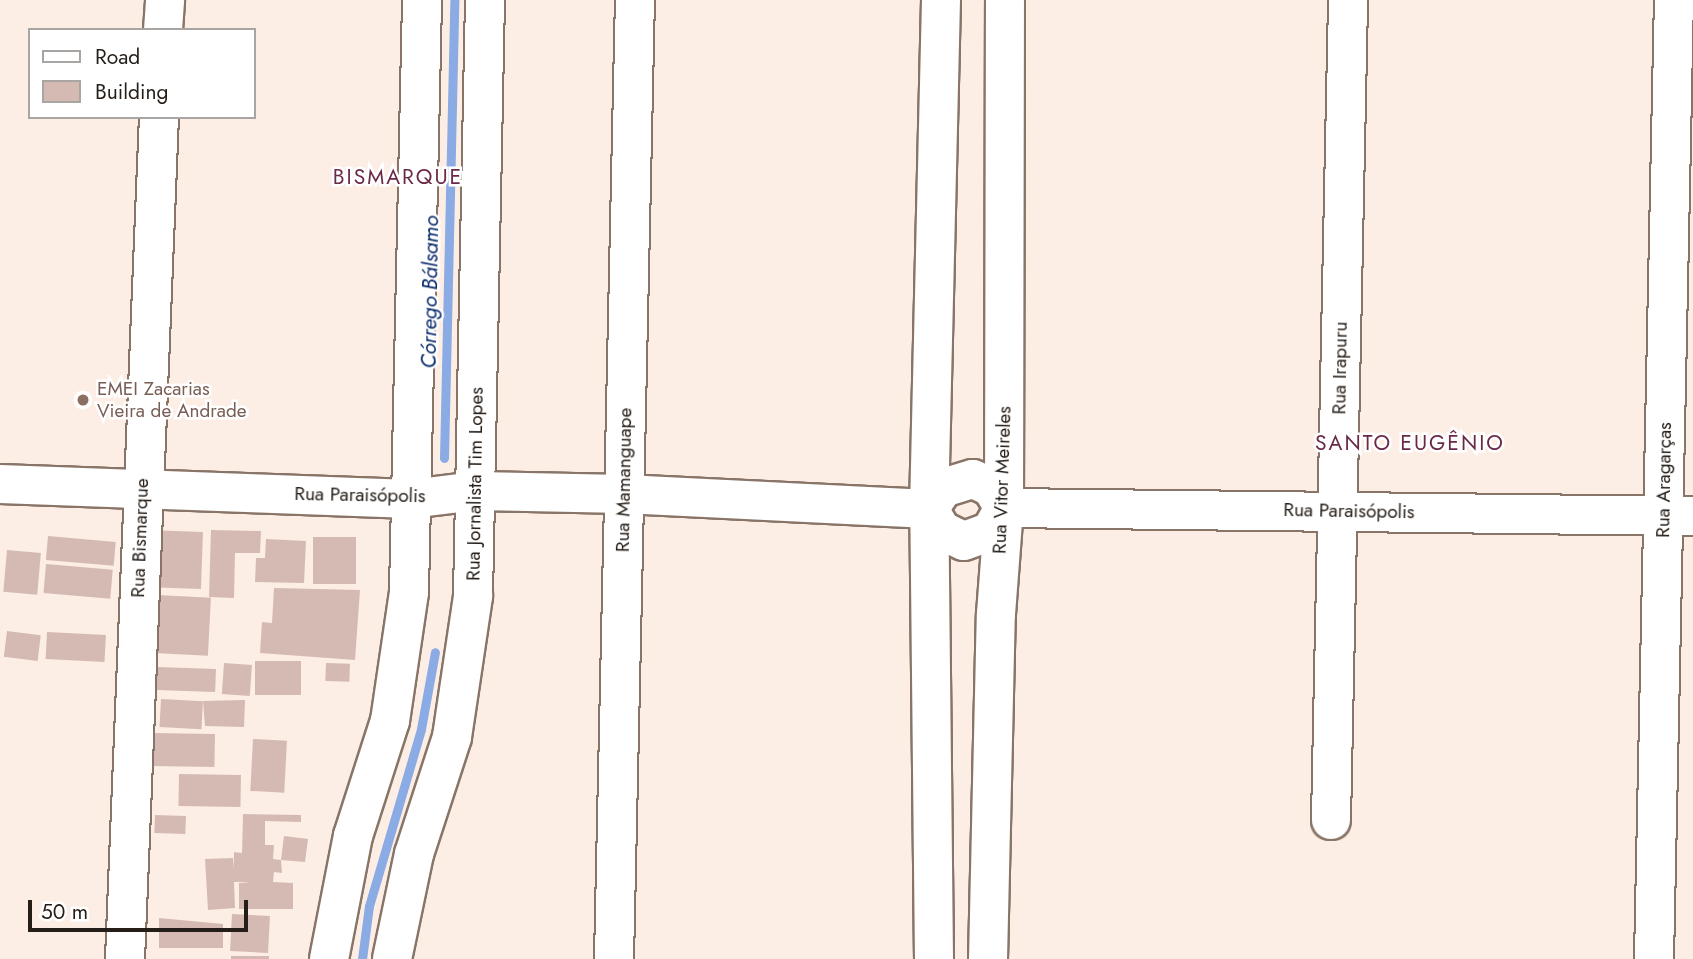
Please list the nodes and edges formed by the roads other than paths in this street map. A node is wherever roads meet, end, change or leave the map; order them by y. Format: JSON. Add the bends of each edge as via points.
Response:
{"nodes":[{"id":1,"x":165,"y":0,"type":"edge"},
{"id":2,"x":422,"y":0,"type":"edge"},
{"id":3,"x":485,"y":0,"type":"edge"},
{"id":4,"x":635,"y":0,"type":"edge"},
{"id":5,"x":941,"y":0,"type":"edge"},
{"id":6,"x":1005,"y":0,"type":"edge"},
{"id":7,"x":1348,"y":0,"type":"edge"},
{"id":8,"x":1674,"y":0,"type":"edge"},
{"id":9,"x":163,"y":28,"type":"edge"},
{"id":10,"x":159,"y":119,"type":"edge"},
{"id":11,"x":0,"y":484,"type":"edge"},
{"id":12,"x":141,"y":489,"type":"junction"},
{"id":13,"x":475,"y":491,"type":"junction"},
{"id":14,"x":624,"y":494,"type":"junction"},
{"id":15,"x":411,"y":499,"type":"junction"},
{"id":16,"x":1004,"y":508,"type":"junction"},
{"id":17,"x":929,"y":509,"type":"junction"},
{"id":18,"x":1337,"y":510,"type":"junction"},
{"id":19,"x":1678,"y":516,"type":"edge"},
{"id":20,"x":1331,"y":820,"type":"dead end"},
{"id":21,"x":125,"y":959,"type":"edge"},
{"id":22,"x":329,"y":959,"type":"edge"},
{"id":23,"x":392,"y":959,"type":"edge"},
{"id":24,"x":614,"y":959,"type":"edge"},
{"id":25,"x":934,"y":959,"type":"edge"},
{"id":26,"x":988,"y":959,"type":"edge"},
{"id":27,"x":1654,"y":959,"type":"edge"}],
"edges":[{"from":1,"to":9,"type":"street"},
{"from":2,"to":15,"type":"street"},
{"from":3,"to":13,"type":"street","name":"Rua Jornalista Tim Lopes"},
{"from":4,"to":14,"type":"street","name":"Rua Mamanguape"},
{"from":5,"to":17,"type":"street"},
{"from":6,"to":16,"type":"street","name":"Rua Vitor Meireles"},
{"from":7,"to":18,"type":"street","name":"Rua Irapuru"},
{"from":8,"to":19,"type":"street","name":"Rua Aragarças"},
{"from":10,"to":12,"type":"street","name":"Rua Bismarque"},
{"from":11,"to":12,"type":"street","name":"Rua Paraisópolis"},
{"from":12,"to":15,"type":"street","name":"Rua Paraisópolis"},
{"from":12,"to":21,"type":"street","name":"Rua Bismarque"},
{"from":13,"to":14,"type":"street","name":"Rua Paraisópolis"},
{"from":13,"to":15,"type":"street","name":"Rua Paraisópolis"},
{"from":13,"to":23,"type":"street","name":"Rua Jornalista Tim Lopes","via":[[465,669]]},
{"from":14,"to":17,"type":"street","name":"Rua Paraisópolis"},
{"from":14,"to":24,"type":"street","name":"Rua Mamanguape"},
{"from":15,"to":22,"type":"street","via":[[402,660],[390,721],[350,849]]},
{"from":16,"to":17,"type":"street","via":[[991,487],[973,479],[943,488]]},
{"from":16,"to":18,"type":"street","name":"Rua Paraisópolis"},
{"from":16,"to":26,"type":"street","name":"Rua Vitor Meireles","via":[[996,614]]},
{"from":17,"to":25,"type":"street"},
{"from":18,"to":19,"type":"street","name":"Rua Paraisópolis"},
{"from":18,"to":20,"type":"street","name":"Rua Irapuru"},
{"from":19,"to":27,"type":"street","name":"Rua Aragarças"}]}
